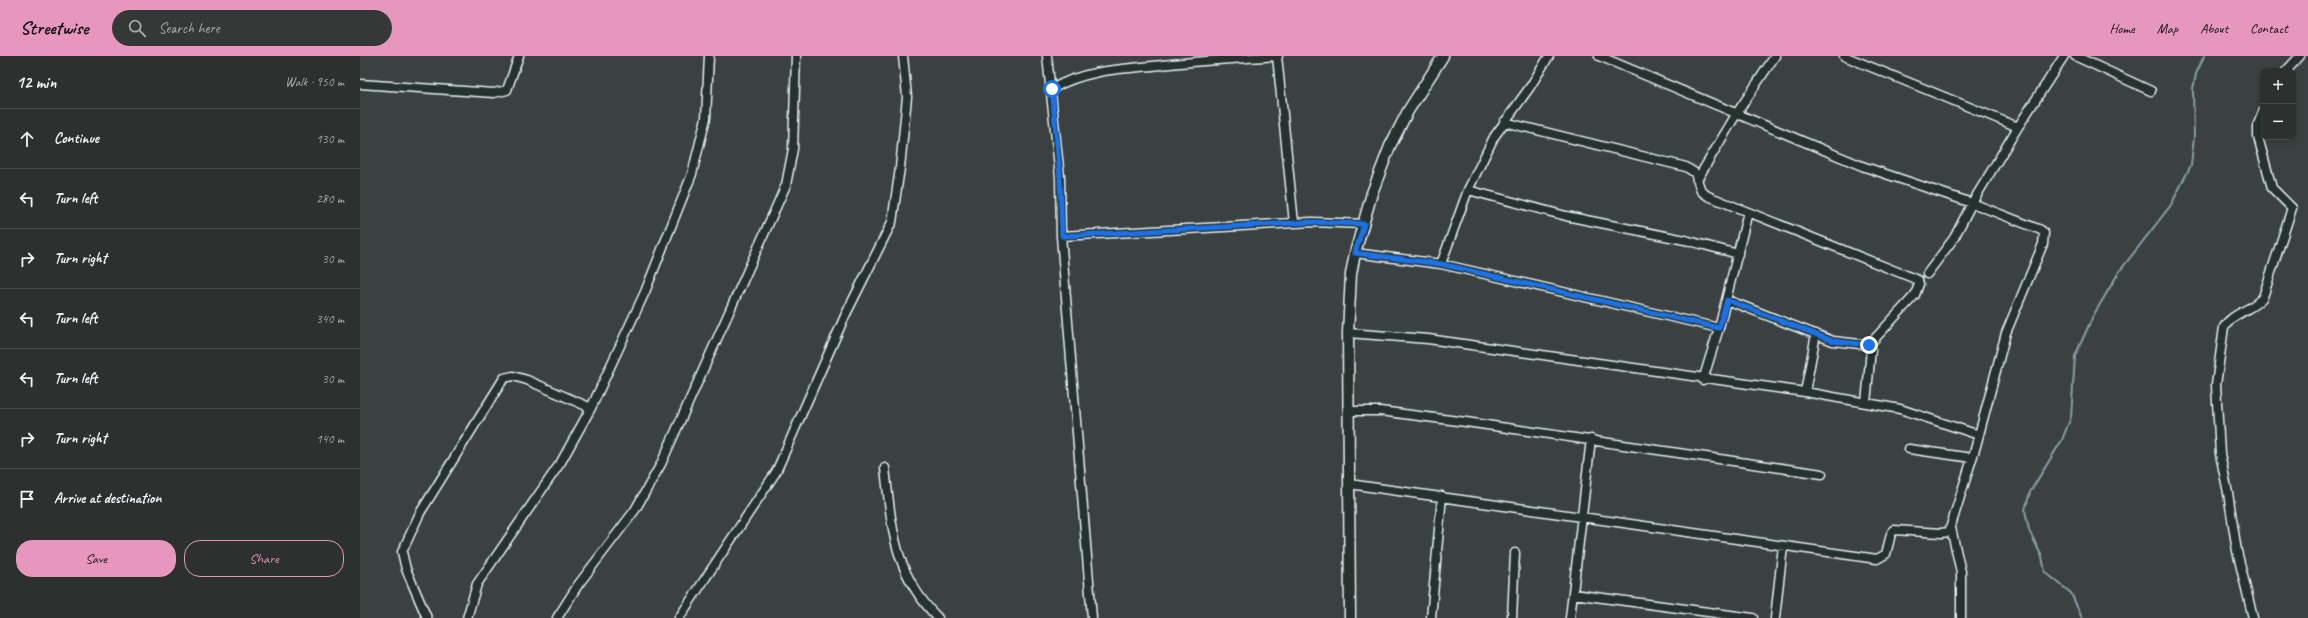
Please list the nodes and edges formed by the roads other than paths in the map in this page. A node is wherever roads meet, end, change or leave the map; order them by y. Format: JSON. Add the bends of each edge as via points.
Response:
{"nodes":[{"id":1,"x":519,"y":56,"type":"edge"},
{"id":2,"x":709,"y":56,"type":"edge"},
{"id":3,"x":796,"y":56,"type":"edge"},
{"id":4,"x":903,"y":56,"type":"edge"},
{"id":5,"x":1047,"y":56,"type":"edge"},
{"id":6,"x":1278,"y":56,"type":"edge"},
{"id":7,"x":1443,"y":56,"type":"edge"},
{"id":8,"x":1549,"y":56,"type":"edge"},
{"id":9,"x":1599,"y":56,"type":"edge"},
{"id":10,"x":1775,"y":56,"type":"edge"},
{"id":11,"x":1844,"y":56,"type":"edge"},
{"id":12,"x":2064,"y":56,"type":"edge"},
{"id":13,"x":2076,"y":56,"type":"edge"},
{"id":14,"x":2300,"y":56,"type":"edge"},
{"id":15,"x":2289,"y":68,"type":"edge"},
{"id":16,"x":360,"y":84,"type":"edge"},
{"id":17,"x":1052,"y":89,"type":"junction"},
{"id":18,"x":2151,"y":91,"type":"dead end"},
{"id":19,"x":1737,"y":113,"type":"junction"},
{"id":20,"x":2260,"y":119,"type":"edge"},
{"id":21,"x":1504,"y":122,"type":"junction"},
{"id":22,"x":2018,"y":127,"type":"junction"},
{"id":23,"x":1697,"y":180,"type":"junction"},
{"id":24,"x":1468,"y":190,"type":"junction"},
{"id":25,"x":1972,"y":203,"type":"junction"},
{"id":26,"x":1748,"y":212,"type":"junction"},
{"id":27,"x":1294,"y":224,"type":"junction"},
{"id":28,"x":1364,"y":224,"type":"junction"},
{"id":29,"x":1062,"y":236,"type":"junction"},
{"id":30,"x":1355,"y":253,"type":"junction"},
{"id":31,"x":1738,"y":254,"type":"junction"},
{"id":32,"x":1441,"y":264,"type":"junction"},
{"id":33,"x":1927,"y":274,"type":"dead end"},
{"id":34,"x":1727,"y":300,"type":"junction"},
{"id":35,"x":1719,"y":328,"type":"junction"},
{"id":36,"x":1348,"y":332,"type":"junction"},
{"id":37,"x":1816,"y":334,"type":"junction"},
{"id":38,"x":1869,"y":345,"type":"junction"},
{"id":39,"x":1703,"y":380,"type":"junction"},
{"id":40,"x":1805,"y":392,"type":"junction"},
{"id":41,"x":1866,"y":404,"type":"junction"},
{"id":42,"x":590,"y":408,"type":"junction"},
{"id":43,"x":1348,"y":411,"type":"junction"},
{"id":44,"x":1979,"y":435,"type":"junction"},
{"id":45,"x":1591,"y":439,"type":"junction"},
{"id":46,"x":1910,"y":449,"type":"dead end"},
{"id":47,"x":1972,"y":458,"type":"junction"},
{"id":48,"x":885,"y":468,"type":"dead end"},
{"id":49,"x":1822,"y":474,"type":"dead end"},
{"id":50,"x":1349,"y":484,"type":"junction"},
{"id":51,"x":1442,"y":496,"type":"junction"},
{"id":52,"x":1581,"y":517,"type":"junction"},
{"id":53,"x":1951,"y":528,"type":"junction"},
{"id":54,"x":1783,"y":546,"type":"junction"},
{"id":55,"x":1515,"y":553,"type":"dead end"},
{"id":56,"x":1573,"y":594,"type":"junction"},
{"id":57,"x":427,"y":618,"type":"edge"},
{"id":58,"x":467,"y":618,"type":"edge"},
{"id":59,"x":557,"y":618,"type":"edge"},
{"id":60,"x":679,"y":618,"type":"edge"},
{"id":61,"x":938,"y":618,"type":"edge"},
{"id":62,"x":1092,"y":618,"type":"edge"},
{"id":63,"x":1350,"y":618,"type":"edge"},
{"id":64,"x":1431,"y":618,"type":"edge"},
{"id":65,"x":1512,"y":618,"type":"edge"},
{"id":66,"x":1570,"y":618,"type":"edge"},
{"id":67,"x":1753,"y":618,"type":"edge"},
{"id":68,"x":1775,"y":618,"type":"edge"},
{"id":69,"x":1961,"y":618,"type":"edge"},
{"id":70,"x":2252,"y":618,"type":"edge"}],
"edges":[{"from":1,"to":16,"type":"street","via":[[507,90],[494,93]]},
{"from":2,"to":42,"type":"street","via":[[706,118],[692,174],[645,292]]},
{"from":3,"to":59,"type":"street","via":[[793,150],[786,185],[661,464],[635,510]]},
{"from":4,"to":60,"type":"street","via":[[907,97],[892,222],[845,316],[776,472]]},
{"from":5,"to":17,"type":"street"},
{"from":6,"to":17,"type":"street","via":[[1100,72],[1070,80]]},
{"from":6,"to":27,"type":"street"},
{"from":7,"to":28,"type":"street","via":[[1390,146]]},
{"from":8,"to":21,"type":"street","via":[[1530,88]]},
{"from":9,"to":19,"type":"street"},
{"from":10,"to":19,"type":"street"},
{"from":11,"to":22,"type":"street"},
{"from":12,"to":22,"type":"street"},
{"from":13,"to":18,"type":"street"},
{"from":14,"to":15,"type":"street"},
{"from":17,"to":29,"type":"street","via":[[1060,177]]},
{"from":19,"to":23,"type":"street"},
{"from":19,"to":25,"type":"street","via":[[1862,166]]},
{"from":20,"to":70,"type":"street","via":[[2258,137],[2272,188],[2292,208],[2263,297],[2256,305],[2230,320],[2224,327],[2216,385],[2220,454]]},
{"from":21,"to":23,"type":"street","via":[[1686,167],[1696,173]]},
{"from":21,"to":24,"type":"street"},
{"from":22,"to":25,"type":"street"},
{"from":23,"to":26,"type":"street","via":[[1701,191],[1708,196]]},
{"from":24,"to":31,"type":"street","via":[[1566,216],[1685,240]]},
{"from":24,"to":32,"type":"street"},
{"from":25,"to":33,"type":"street","via":[[1954,238]]},
{"from":25,"to":44,"type":"street","via":[[2041,230],[2045,238],[2006,333]]},
{"from":26,"to":31,"type":"street"},
{"from":26,"to":38,"type":"street","via":[[1918,280],[1915,295]]},
{"from":27,"to":28,"type":"street"},
{"from":27,"to":29,"type":"street"},
{"from":28,"to":30,"type":"street"},
{"from":29,"to":62,"type":"street"},
{"from":30,"to":32,"type":"street"},
{"from":30,"to":36,"type":"street"},
{"from":31,"to":34,"type":"street"},
{"from":32,"to":35,"type":"street"},
{"from":34,"to":35,"type":"street"},
{"from":34,"to":37,"type":"street"},
{"from":35,"to":39,"type":"street"},
{"from":36,"to":39,"type":"street","via":[[1428,339]]},
{"from":36,"to":43,"type":"street"},
{"from":37,"to":38,"type":"street","via":[[1833,341]]},
{"from":37,"to":40,"type":"street"},
{"from":38,"to":41,"type":"street","via":[[1871,349]]},
{"from":39,"to":40,"type":"street"},
{"from":40,"to":41,"type":"street"},
{"from":41,"to":44,"type":"street","via":[[1900,409]]},
{"from":42,"to":57,"type":"street","via":[[527,380],[513,376],[504,378],[420,513],[402,552],[418,602]]},
{"from":42,"to":58,"type":"street","via":[[561,462],[478,584]]},
{"from":43,"to":45,"type":"street","via":[[1380,411]]},
{"from":43,"to":50,"type":"street"},
{"from":44,"to":47,"type":"street"},
{"from":45,"to":49,"type":"street"},
{"from":45,"to":52,"type":"street"},
{"from":46,"to":47,"type":"street"},
{"from":47,"to":53,"type":"street"},
{"from":48,"to":61,"type":"street","via":[[897,552],[906,576],[925,605]]},
{"from":50,"to":51,"type":"street"},
{"from":50,"to":63,"type":"street"},
{"from":51,"to":52,"type":"street"},
{"from":51,"to":64,"type":"street"},
{"from":52,"to":54,"type":"street"},
{"from":52,"to":56,"type":"street"},
{"from":53,"to":54,"type":"street","via":[[1949,532],[1942,533],[1894,530],[1886,554],[1877,559]]},
{"from":53,"to":69,"type":"street","via":[[1961,572]]},
{"from":54,"to":68,"type":"street"},
{"from":55,"to":65,"type":"street"},
{"from":56,"to":66,"type":"street"},
{"from":56,"to":67,"type":"street"}]}
